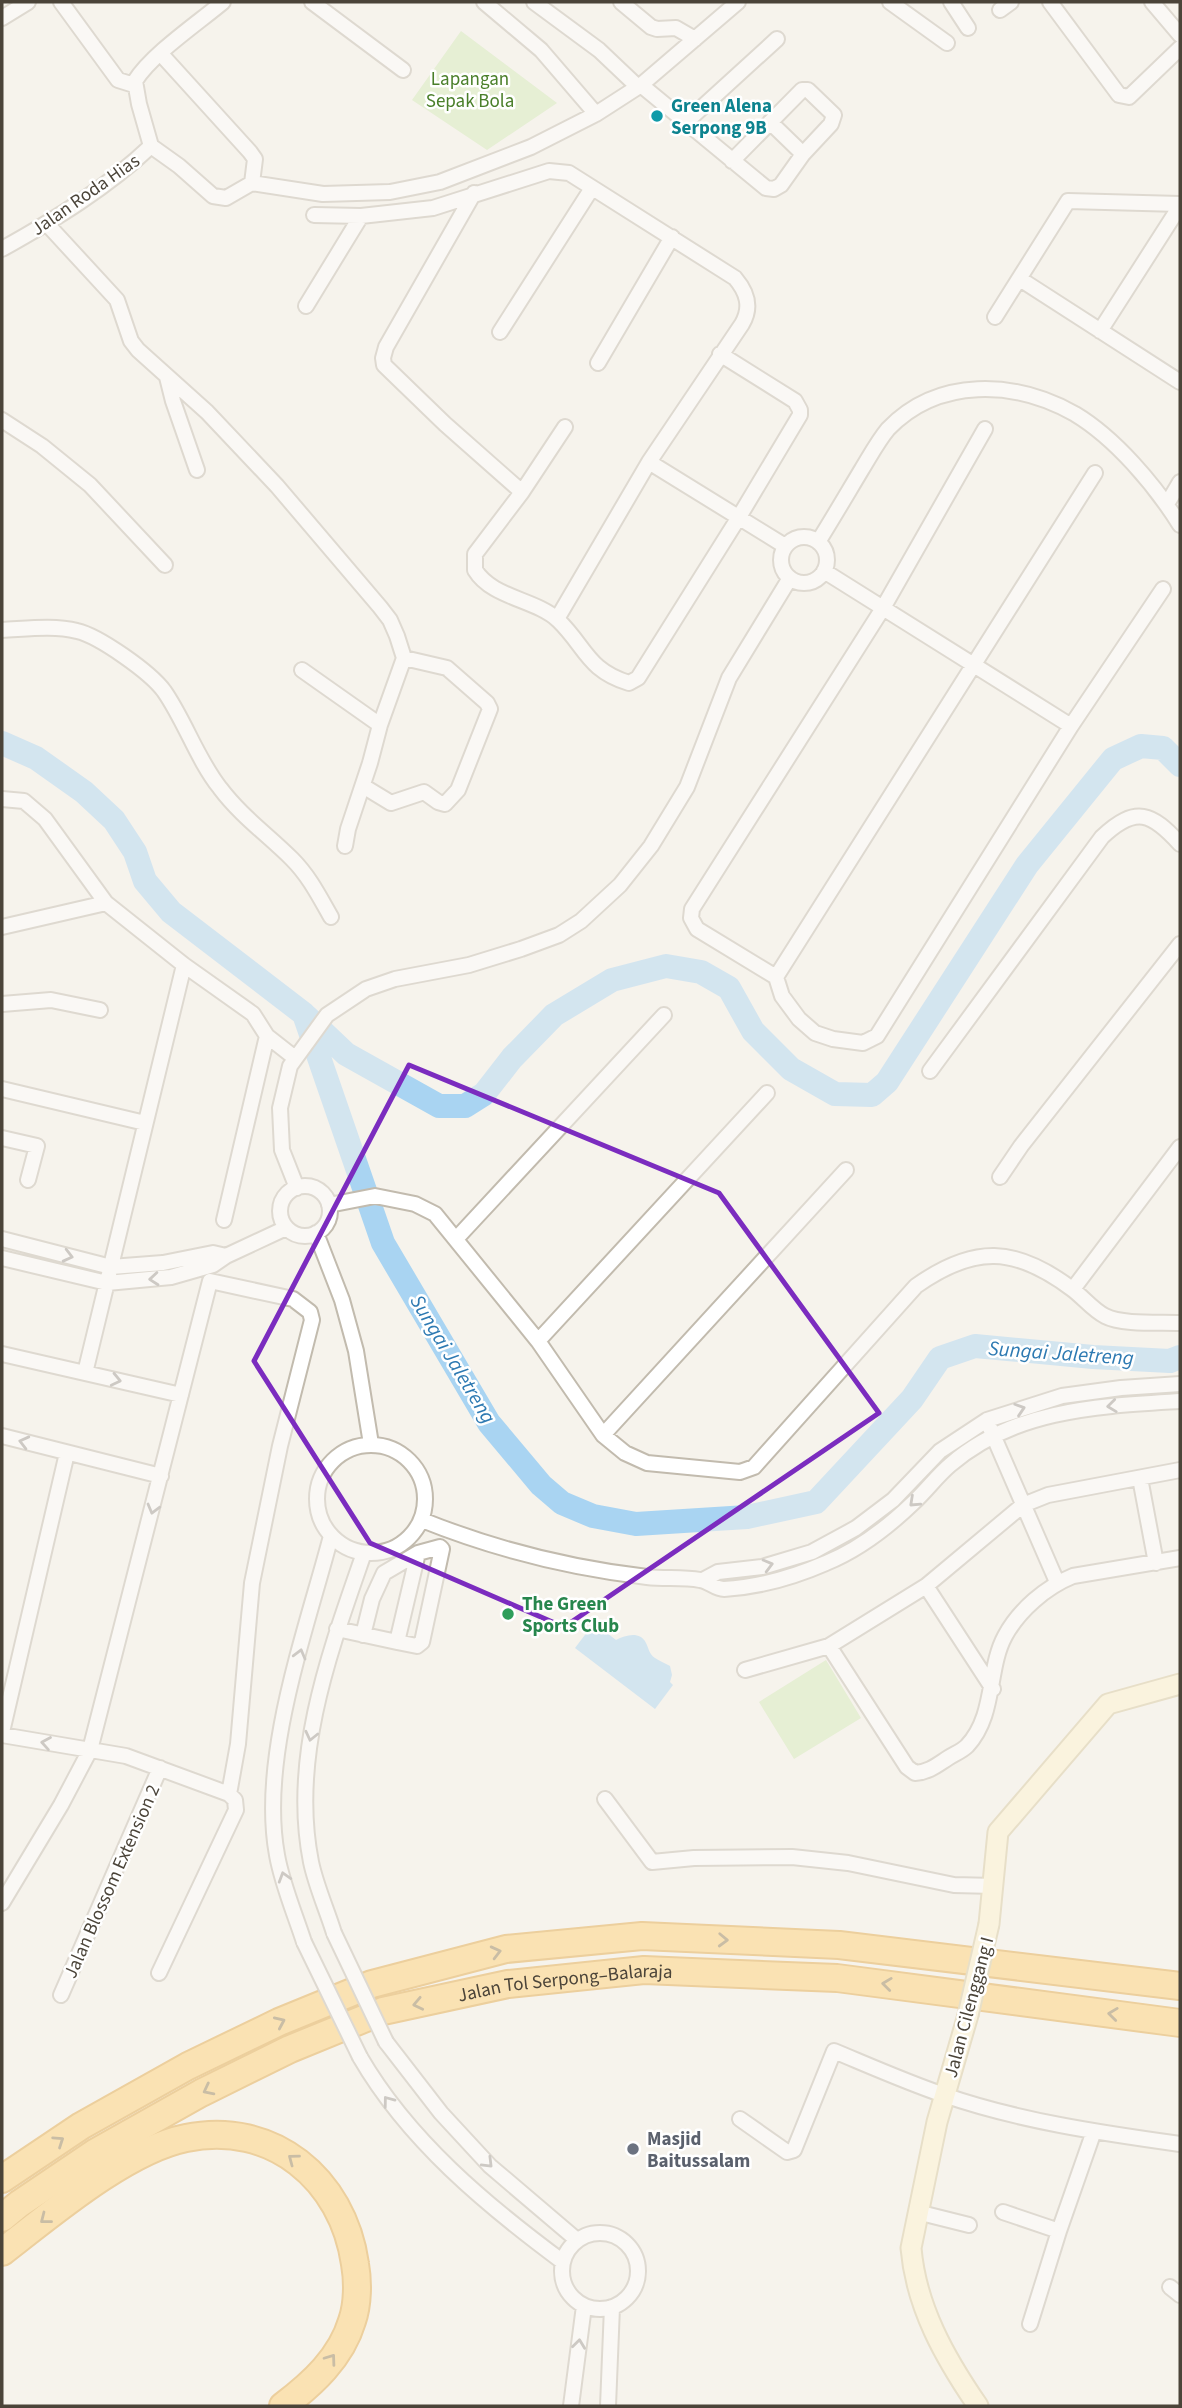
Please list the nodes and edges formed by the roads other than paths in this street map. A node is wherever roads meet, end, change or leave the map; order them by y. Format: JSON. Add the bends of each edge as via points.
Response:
{"nodes":[{"id":1,"x":28,"y":2,"type":"edge"},
{"id":2,"x":61,"y":2,"type":"edge"},
{"id":3,"x":223,"y":2,"type":"edge"},
{"id":4,"x":312,"y":2,"type":"edge"},
{"id":5,"x":484,"y":2,"type":"edge"},
{"id":6,"x":534,"y":2,"type":"edge"},
{"id":7,"x":621,"y":2,"type":"edge"},
{"id":8,"x":738,"y":2,"type":"edge"},
{"id":9,"x":890,"y":2,"type":"edge"},
{"id":10,"x":951,"y":2,"type":"edge"},
{"id":11,"x":1050,"y":2,"type":"edge"},
{"id":12,"x":1152,"y":2,"type":"edge"},
{"id":13,"x":2,"y":18,"type":"edge"},
{"id":14,"x":968,"y":28,"type":"dead end"},
{"id":15,"x":1180,"y":35,"type":"edge"},
{"id":16,"x":777,"y":38,"type":"dead end"},
{"id":17,"x":695,"y":39,"type":"junction"},
{"id":18,"x":947,"y":43,"type":"dead end"},
{"id":19,"x":1180,"y":48,"type":"edge"},
{"id":20,"x":162,"y":54,"type":"junction"},
{"id":21,"x":403,"y":70,"type":"dead end"},
{"id":22,"x":134,"y":85,"type":"junction"},
{"id":23,"x":639,"y":86,"type":"junction"},
{"id":24,"x":596,"y":114,"type":"junction"},
{"id":25,"x":770,"y":122,"type":"junction"},
{"id":26,"x":685,"y":123,"type":"junction"},
{"id":27,"x":151,"y":146,"type":"junction"},
{"id":28,"x":803,"y":154,"type":"junction"},
{"id":29,"x":732,"y":161,"type":"junction"},
{"id":30,"x":252,"y":183,"type":"junction"},
{"id":31,"x":592,"y":188,"type":"junction"},
{"id":32,"x":474,"y":193,"type":"junction"},
{"id":33,"x":1180,"y":205,"type":"edge"},
{"id":34,"x":314,"y":215,"type":"dead end"},
{"id":35,"x":361,"y":216,"type":"junction"},
{"id":36,"x":47,"y":223,"type":"junction"},
{"id":37,"x":672,"y":237,"type":"junction"},
{"id":38,"x":2,"y":249,"type":"edge"},
{"id":39,"x":1020,"y":279,"type":"junction"},
{"id":40,"x":306,"y":306,"type":"dead end"},
{"id":41,"x":995,"y":317,"type":"dead end"},
{"id":42,"x":1100,"y":331,"type":"junction"},
{"id":43,"x":500,"y":332,"type":"dead end"},
{"id":44,"x":720,"y":354,"type":"junction"},
{"id":45,"x":598,"y":363,"type":"dead end"},
{"id":46,"x":167,"y":377,"type":"junction"},
{"id":47,"x":1180,"y":382,"type":"edge"},
{"id":48,"x":2,"y":420,"type":"edge"},
{"id":49,"x":565,"y":427,"type":"dead end"},
{"id":50,"x":985,"y":429,"type":"dead end"},
{"id":51,"x":649,"y":462,"type":"junction"},
{"id":52,"x":197,"y":470,"type":"dead end"},
{"id":53,"x":1095,"y":473,"type":"dead end"},
{"id":54,"x":1180,"y":482,"type":"edge"},
{"id":55,"x":522,"y":492,"type":"junction"},
{"id":56,"x":1167,"y":504,"type":"junction"},
{"id":57,"x":739,"y":517,"type":"junction"},
{"id":58,"x":1180,"y":525,"type":"edge"},
{"id":59,"x":818,"y":542,"type":"junction"},
{"id":60,"x":785,"y":546,"type":"junction"},
{"id":61,"x":165,"y":565,"type":"dead end"},
{"id":62,"x":824,"y":570,"type":"junction"},
{"id":63,"x":790,"y":578,"type":"junction"},
{"id":64,"x":1163,"y":589,"type":"dead end"},
{"id":65,"x":883,"y":608,"type":"junction"},
{"id":66,"x":556,"y":619,"type":"junction"},
{"id":67,"x":2,"y":630,"type":"edge"},
{"id":68,"x":404,"y":658,"type":"junction"},
{"id":69,"x":972,"y":664,"type":"junction"},
{"id":70,"x":302,"y":670,"type":"dead end"},
{"id":71,"x":380,"y":725,"type":"junction"},
{"id":72,"x":1071,"y":726,"type":"junction"},
{"id":73,"x":363,"y":786,"type":"junction"},
{"id":74,"x":2,"y":799,"type":"edge"},
{"id":75,"x":1180,"y":844,"type":"edge"},
{"id":76,"x":345,"y":846,"type":"dead end"},
{"id":77,"x":106,"y":903,"type":"junction"},
{"id":78,"x":331,"y":917,"type":"dead end"},
{"id":79,"x":2,"y":927,"type":"edge"},
{"id":80,"x":1180,"y":944,"type":"edge"},
{"id":81,"x":184,"y":965,"type":"junction"},
{"id":82,"x":776,"y":977,"type":"junction"},
{"id":83,"x":3,"y":1008,"type":"edge"},
{"id":84,"x":100,"y":1010,"type":"dead end"},
{"id":85,"x":664,"y":1015,"type":"dead end"},
{"id":86,"x":267,"y":1036,"type":"junction"},
{"id":87,"x":295,"y":1058,"type":"junction"},
{"id":88,"x":930,"y":1071,"type":"dead end"},
{"id":89,"x":2,"y":1089,"type":"edge"},
{"id":90,"x":767,"y":1093,"type":"dead end"},
{"id":91,"x":145,"y":1123,"type":"junction"},
{"id":92,"x":2,"y":1138,"type":"edge"},
{"id":93,"x":1180,"y":1147,"type":"edge"},
{"id":94,"x":846,"y":1170,"type":"dead end"},
{"id":95,"x":1000,"y":1177,"type":"dead end"},
{"id":96,"x":29,"y":1180,"type":"dead end"},
{"id":97,"x":297,"y":1188,"type":"junction"},
{"id":98,"x":329,"y":1205,"type":"junction"},
{"id":99,"x":224,"y":1220,"type":"dead end"},
{"id":100,"x":286,"y":1228,"type":"junction"},
{"id":101,"x":316,"y":1233,"type":"junction"},
{"id":102,"x":456,"y":1239,"type":"junction"},
{"id":103,"x":2,"y":1240,"type":"edge"},
{"id":104,"x":226,"y":1256,"type":"junction"},
{"id":105,"x":2,"y":1258,"type":"edge"},
{"id":106,"x":111,"y":1267,"type":"junction"},
{"id":107,"x":107,"y":1283,"type":"junction"},
{"id":108,"x":1073,"y":1289,"type":"junction"},
{"id":109,"x":1180,"y":1323,"type":"edge"},
{"id":110,"x":538,"y":1340,"type":"junction"},
{"id":111,"x":2,"y":1354,"type":"edge"},
{"id":112,"x":85,"y":1373,"type":"junction"},
{"id":113,"x":1180,"y":1384,"type":"edge"},
{"id":114,"x":181,"y":1395,"type":"junction"},
{"id":115,"x":1180,"y":1401,"type":"edge"},
{"id":116,"x":987,"y":1420,"type":"junction"},
{"id":117,"x":603,"y":1435,"type":"junction"},
{"id":118,"x":993,"y":1435,"type":"junction"},
{"id":119,"x":2,"y":1436,"type":"edge"},
{"id":120,"x":371,"y":1444,"type":"junction"},
{"id":121,"x":68,"y":1453,"type":"junction"},
{"id":122,"x":1180,"y":1470,"type":"edge"},
{"id":123,"x":161,"y":1476,"type":"junction"},
{"id":124,"x":1140,"y":1478,"type":"junction"},
{"id":125,"x":1023,"y":1505,"type":"junction"},
{"id":126,"x":422,"y":1520,"type":"junction"},
{"id":127,"x":331,"y":1536,"type":"junction"},
{"id":128,"x":364,"y":1553,"type":"junction"},
{"id":129,"x":418,"y":1553,"type":"junction"},
{"id":130,"x":1180,"y":1559,"type":"edge"},
{"id":131,"x":1156,"y":1563,"type":"junction"},
{"id":132,"x":702,"y":1580,"type":"junction"},
{"id":133,"x":1057,"y":1582,"type":"junction"},
{"id":134,"x":926,"y":1586,"type":"junction"},
{"id":135,"x":337,"y":1629,"type":"junction"},
{"id":136,"x":363,"y":1635,"type":"junction"},
{"id":137,"x":397,"y":1642,"type":"junction"},
{"id":138,"x":829,"y":1646,"type":"junction"},
{"id":139,"x":745,"y":1670,"type":"dead end"},
{"id":140,"x":1180,"y":1684,"type":"edge"},
{"id":141,"x":992,"y":1689,"type":"junction"},
{"id":142,"x":2,"y":1734,"type":"edge"},
{"id":143,"x":90,"y":1751,"type":"junction"},
{"id":144,"x":160,"y":1768,"type":"junction"},
{"id":145,"x":229,"y":1794,"type":"junction"},
{"id":146,"x":604,"y":1799,"type":"dead end"},
{"id":147,"x":994,"y":1886,"type":"junction"},
{"id":148,"x":2,"y":1903,"type":"edge"},
{"id":149,"x":159,"y":1973,"type":"dead end"},
{"id":150,"x":1180,"y":1986,"type":"edge"},
{"id":151,"x":61,"y":1995,"type":"dead end"},
{"id":152,"x":1180,"y":2022,"type":"edge"},
{"id":153,"x":944,"y":2095,"type":"junction"},
{"id":154,"x":740,"y":2119,"type":"dead end"},
{"id":155,"x":1094,"y":2131,"type":"junction"},
{"id":156,"x":1180,"y":2144,"type":"edge"},
{"id":157,"x":2,"y":2179,"type":"edge"},
{"id":158,"x":918,"y":2212,"type":"junction"},
{"id":159,"x":1003,"y":2212,"type":"dead end"},
{"id":160,"x":2,"y":2218,"type":"edge"},
{"id":161,"x":969,"y":2225,"type":"dead end"},
{"id":162,"x":1059,"y":2231,"type":"junction"},
{"id":163,"x":578,"y":2240,"type":"junction"},
{"id":164,"x":2,"y":2252,"type":"edge"},
{"id":165,"x":563,"y":2262,"type":"junction"},
{"id":166,"x":584,"y":2306,"type":"junction"},
{"id":167,"x":612,"y":2307,"type":"junction"},
{"id":168,"x":1030,"y":2324,"type":"dead end"},
{"id":169,"x":283,"y":2406,"type":"edge"},
{"id":170,"x":571,"y":2406,"type":"edge"},
{"id":171,"x":608,"y":2406,"type":"edge"},
{"id":172,"x":978,"y":2406,"type":"edge"}],
"edges":[{"from":1,"to":13,"type":"street"},
{"from":2,"to":22,"type":"street","via":[[118,80]]},
{"from":3,"to":20,"type":"street"},
{"from":4,"to":21,"type":"street"},
{"from":5,"to":24,"type":"street","via":[[541,50]]},
{"from":6,"to":23,"type":"street"},
{"from":7,"to":17,"type":"street","via":[[651,27],[676,28]]},
{"from":8,"to":17,"type":"street"},
{"from":9,"to":18,"type":"street"},
{"from":10,"to":14,"type":"street"},
{"from":11,"to":19,"type":"street","via":[[1119,96],[1129,97]]},
{"from":12,"to":15,"type":"street"},
{"from":16,"to":26,"type":"street"},
{"from":17,"to":23,"type":"street"},
{"from":20,"to":22,"type":"street"},
{"from":20,"to":30,"type":"street","via":[[255,159]]},
{"from":22,"to":27,"type":"street","name":"Jalan Roda Hias"},
{"from":23,"to":24,"type":"street"},
{"from":23,"to":26,"type":"street"},
{"from":24,"to":30,"type":"street","via":[[531,147],[440,183],[411,189],[323,194]]},
{"from":25,"to":28,"type":"street"},
{"from":25,"to":28,"type":"street","via":[[802,90],[822,102],[834,120]]},
{"from":25,"to":29,"type":"street"},
{"from":26,"to":29,"type":"street"},
{"from":27,"to":30,"type":"street","via":[[213,196],[226,198]]},
{"from":27,"to":36,"type":"street","name":"Jalan Roda Hias"},
{"from":28,"to":29,"type":"street","via":[[774,189],[766,188]]},
{"from":31,"to":32,"type":"street","via":[[569,173],[549,171]]},
{"from":31,"to":37,"type":"street"},
{"from":31,"to":43,"type":"street"},
{"from":32,"to":35,"type":"street","via":[[433,208]]},
{"from":32,"to":55,"type":"street","via":[[386,347],[384,365]]},
{"from":33,"to":39,"type":"street","via":[[1068,201]]},
{"from":33,"to":42,"type":"street"},
{"from":34,"to":35,"type":"street"},
{"from":35,"to":40,"type":"street"},
{"from":36,"to":38,"type":"street","name":"Jalan Roda Hias"},
{"from":36,"to":46,"type":"street","via":[[111,292],[131,341]]},
{"from":37,"to":44,"type":"street","via":[[735,278],[746,293],[747,316]]},
{"from":37,"to":45,"type":"street"},
{"from":39,"to":41,"type":"street"},
{"from":39,"to":42,"type":"street"},
{"from":42,"to":47,"type":"street"},
{"from":44,"to":51,"type":"street"},
{"from":44,"to":57,"type":"street","via":[[795,401],[800,410]]},
{"from":46,"to":52,"type":"street"},
{"from":46,"to":68,"type":"street","via":[[208,412],[277,486],[380,607],[390,620]]},
{"from":48,"to":61,"type":"street","via":[[90,485]]},
{"from":49,"to":55,"type":"street"},
{"from":50,"to":65,"type":"street"},
{"from":51,"to":57,"type":"street"},
{"from":51,"to":66,"type":"street"},
{"from":53,"to":69,"type":"street"},
{"from":54,"to":56,"type":"street"},
{"from":55,"to":66,"type":"street","via":[[475,554],[475,570],[486,582]]},
{"from":56,"to":58,"type":"street"},
{"from":56,"to":59,"type":"street","via":[[1114,443],[1075,414],[1006,390],[959,389],[916,406],[888,430]]},
{"from":57,"to":60,"type":"street"},
{"from":57,"to":66,"type":"street","via":[[638,678],[629,683],[596,667]]},
{"from":59,"to":60,"type":"street","via":[[804,537]]},
{"from":59,"to":62,"type":"street","via":[[826,555]]},
{"from":60,"to":63,"type":"street","via":[[782,567]]},
{"from":62,"to":63,"type":"street","via":[[812,581]]},
{"from":62,"to":65,"type":"street"},
{"from":63,"to":87,"type":"street","via":[[729,678],[687,787],[651,846],[620,885],[559,935],[469,965],[366,989],[327,1015]]},
{"from":64,"to":72,"type":"street"},
{"from":65,"to":69,"type":"street"},
{"from":65,"to":82,"type":"street","via":[[692,909],[697,929]]},
{"from":67,"to":78,"type":"street","via":[[77,631],[139,668],[163,689],[218,786],[313,884]]},
{"from":68,"to":71,"type":"street"},
{"from":68,"to":73,"type":"street","via":[[447,668],[490,709],[458,790],[445,804],[424,792],[391,803]]},
{"from":69,"to":72,"type":"street"},
{"from":69,"to":82,"type":"street"},
{"from":70,"to":71,"type":"street"},
{"from":71,"to":73,"type":"street"},
{"from":72,"to":82,"type":"street","via":[[877,1037],[863,1043],[815,1033],[782,996]]},
{"from":73,"to":76,"type":"street"},
{"from":74,"to":77,"type":"street","via":[[24,801],[45,820]]},
{"from":75,"to":88,"type":"street","via":[[1153,818],[1129,818],[1113,827]]},
{"from":77,"to":79,"type":"street"},
{"from":77,"to":81,"type":"street"},
{"from":80,"to":95,"type":"street"},
{"from":81,"to":86,"type":"street","via":[[253,1014]]},
{"from":81,"to":91,"type":"street"},
{"from":83,"to":84,"type":"street","via":[[51,1000]]},
{"from":85,"to":102,"type":"street"},
{"from":86,"to":87,"type":"street"},
{"from":86,"to":99,"type":"street"},
{"from":87,"to":97,"type":"street","via":[[280,1108],[280,1128],[282,1150]]},
{"from":89,"to":91,"type":"street"},
{"from":90,"to":110,"type":"street"},
{"from":91,"to":106,"type":"street"},
{"from":92,"to":96,"type":"street","via":[[37,1146]]},
{"from":93,"to":108,"type":"street"},
{"from":94,"to":117,"type":"street"},
{"from":97,"to":98,"type":"street","via":[[320,1192]]},
{"from":97,"to":100,"type":"street","via":[[281,1205]]},
{"from":98,"to":101,"type":"street","via":[[328,1221]]},
{"from":98,"to":102,"type":"street","via":[[375,1196],[415,1204],[435,1214]]},
{"from":100,"to":101,"type":"street","via":[[300,1236]]},
{"from":100,"to":104,"type":"street"},
{"from":101,"to":120,"type":"street","via":[[356,1351]]},
{"from":102,"to":110,"type":"street"},
{"from":103,"to":106,"type":"street","one_way":true},
{"from":104,"to":106,"type":"street","via":[[213,1253],[163,1264]]},
{"from":104,"to":107,"type":"street","one_way":true,"via":[[213,1265],[171,1278]]},
{"from":105,"to":107,"type":"street"},
{"from":106,"to":107,"type":"street"},
{"from":107,"to":112,"type":"street"},
{"from":108,"to":109,"type":"street","via":[[1106,1317]]},
{"from":108,"to":117,"type":"street","via":[[1032,1263],[997,1256],[968,1258],[940,1269],[916,1286],[748,1471],[647,1462],[625,1453]]},
{"from":110,"to":117,"type":"street"},
{"from":111,"to":112,"type":"street"},
{"from":112,"to":114,"type":"street","one_way":true},
{"from":116,"to":113,"type":"street","one_way":true,"via":[[1062,1396]]},
{"from":114,"to":123,"type":"street"},
{"from":114,"to":145,"type":"street","via":[[210,1281],[293,1299],[310,1311],[312,1320],[252,1583],[238,1744]]},
{"from":115,"to":118,"type":"street","one_way":true,"via":[[1067,1412]]},
{"from":116,"to":118,"type":"street"},
{"from":132,"to":116,"type":"street","one_way":true,"via":[[718,1572],[762,1567],[812,1552],[845,1534],[893,1500],[940,1451]]},
{"from":118,"to":125,"type":"street"},
{"from":118,"to":132,"type":"street","one_way":true,"via":[[951,1464],[872,1536],[828,1562],[751,1586],[720,1589]]},
{"from":121,"to":119,"type":"street","one_way":true},
{"from":120,"to":126,"type":"street","via":[[404,1455],[417,1468],[426,1502]]},
{"from":120,"to":127,"type":"street","via":[[338,1456],[318,1486],[321,1521]]},
{"from":121,"to":123,"type":"street"},
{"from":121,"to":142,"type":"street"},
{"from":122,"to":124,"type":"street"},
{"from":123,"to":143,"type":"street","one_way":true},
{"from":124,"to":125,"type":"street","via":[[1048,1495]]},
{"from":124,"to":131,"type":"street"},
{"from":125,"to":133,"type":"street"},
{"from":125,"to":134,"type":"street"},
{"from":126,"to":128,"type":"street","via":[[398,1546],[382,1553]]},
{"from":126,"to":132,"type":"street","via":[[550,1561],[648,1577]]},
{"from":127,"to":128,"type":"street","via":[[346,1548]]},
{"from":165,"to":127,"type":"street","one_way":true,"bridge":true,"via":[[512,2225],[397,2113],[360,2057],[304,1942],[277,1856],[273,1796],[278,1743]]},
{"from":128,"to":135,"type":"street"},
{"from":129,"to":136,"type":"street","via":[[384,1573]]},
{"from":129,"to":137,"type":"street"},
{"from":129,"to":137,"type":"street","via":[[437,1546],[442,1549],[422,1642],[417,1646]]},
{"from":130,"to":131,"type":"street"},
{"from":131,"to":133,"type":"street"},
{"from":133,"to":141,"type":"street","via":[[1006,1633]]},
{"from":134,"to":138,"type":"street"},
{"from":134,"to":141,"type":"street"},
{"from":135,"to":136,"type":"street"},
{"from":135,"to":163,"type":"street","one_way":true,"bridge":true,"via":[[306,1757],[305,1811],[311,1863],[334,1933],[386,2042],[441,2113],[490,2166]]},
{"from":136,"to":137,"type":"street"},
{"from":138,"to":139,"type":"street"},
{"from":138,"to":141,"type":"street","via":[[915,1773],[926,1772],[966,1748],[984,1717]]},
{"from":140,"to":147,"type":"street","name":"Jalan Cilenggang I","via":[[1108,1704],[996,1835]]},
{"from":143,"to":142,"type":"street","one_way":true},
{"from":143,"to":144,"type":"street","via":[[126,1756]]},
{"from":143,"to":148,"type":"street"},
{"from":144,"to":145,"type":"street"},
{"from":144,"to":151,"type":"street","name":"Jalan Blossom Extension 2"},
{"from":145,"to":149,"type":"street","via":[[236,1810]]},
{"from":146,"to":147,"type":"street","via":[[652,1862],[792,1857],[848,1863],[954,1885]]},
{"from":147,"to":153,"type":"street","name":"Jalan Cilenggang I","bridge":true,"via":[[968,2015]]},
{"from":157,"to":150,"type":"highway","name":"Jalan Tol Serpong–Balaraja","one_way":true,"via":[[81,2126],[279,2022],[372,1984],[506,1949],[642,1936],[839,1945]]},
{"from":152,"to":160,"type":"highway","name":"Jalan Tol Serpong–Balaraja","one_way":true,"via":[[837,1978],[644,1970],[508,1984],[383,2011],[290,2049],[96,2152]]},
{"from":153,"to":154,"type":"street","via":[[834,2051],[794,2150],[787,2152]]},
{"from":153,"to":155,"type":"street"},
{"from":153,"to":158,"type":"street","name":"Jalan Cilenggang I"},
{"from":155,"to":156,"type":"street"},
{"from":155,"to":162,"type":"street"},
{"from":158,"to":161,"type":"street"},
{"from":158,"to":172,"type":"street","name":"Jalan Cilenggang I","via":[[912,2265],[924,2311]]},
{"from":159,"to":162,"type":"street"},
{"from":162,"to":168,"type":"street"},
{"from":163,"to":165,"type":"street"},
{"from":163,"to":167,"type":"street","via":[[589,2234],[614,2234],[634,2253],[637,2279],[632,2291]]},
{"from":169,"to":164,"type":"highway","one_way":true,"via":[[311,2385],[336,2354],[353,2321],[357,2279],[352,2244],[339,2208],[317,2178],[287,2153],[254,2139],[222,2134],[156,2147],[61,2207]]},
{"from":165,"to":166,"type":"street","via":[[566,2287]]},
{"from":166,"to":167,"type":"street"},
{"from":170,"to":166,"type":"street","one_way":true},
{"from":167,"to":171,"type":"street"}]}
